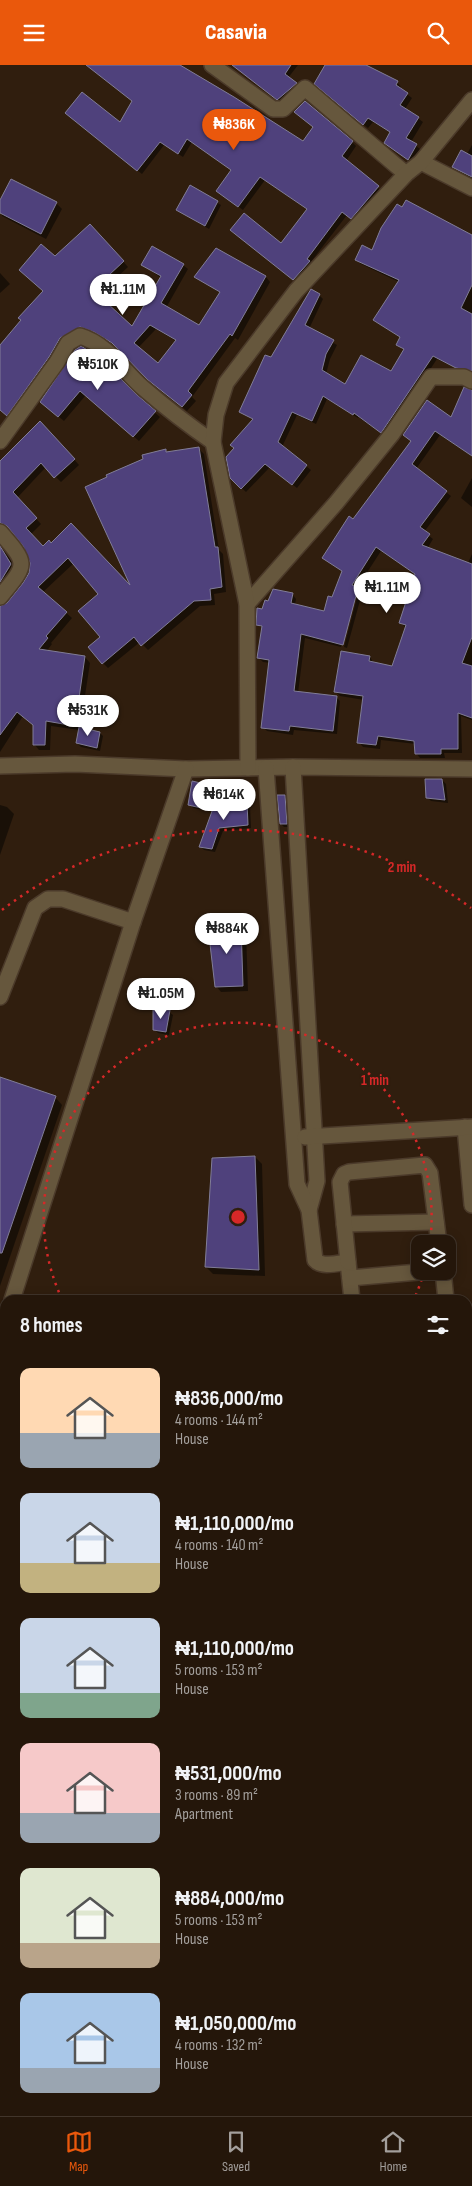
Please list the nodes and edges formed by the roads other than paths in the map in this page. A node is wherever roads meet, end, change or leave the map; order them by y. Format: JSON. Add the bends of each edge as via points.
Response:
{"nodes":[{"id":1,"x":212,"y":65,"type":"edge"},
{"id":2,"x":472,"y":100,"type":"edge"},
{"id":3,"x":421,"y":162,"type":"junction"},
{"id":4,"x":406,"y":174,"type":"junction"},
{"id":5,"x":472,"y":188,"type":"edge"},
{"id":6,"x":472,"y":381,"type":"edge"},
{"id":7,"x":0,"y":441,"type":"edge"},
{"id":8,"x":212,"y":442,"type":"junction"},
{"id":9,"x":0,"y":532,"type":"edge"},
{"id":10,"x":0,"y":597,"type":"edge"},
{"id":11,"x":248,"y":604,"type":"junction"},
{"id":12,"x":0,"y":766,"type":"edge"},
{"id":13,"x":266,"y":767,"type":"junction"},
{"id":14,"x":293,"y":767,"type":"junction"},
{"id":15,"x":248,"y":768,"type":"junction"},
{"id":16,"x":186,"y":769,"type":"junction"},
{"id":17,"x":472,"y":769,"type":"edge"},
{"id":18,"x":297,"y":840,"type":"junction"},
{"id":19,"x":271,"y":842,"type":"junction"},
{"id":20,"x":133,"y":921,"type":"junction"},
{"id":21,"x":304,"y":956,"type":"junction"},
{"id":22,"x":280,"y":959,"type":"junction"},
{"id":23,"x":0,"y":997,"type":"edge"},
{"id":24,"x":469,"y":1127,"type":"edge"},
{"id":25,"x":314,"y":1136,"type":"junction"},
{"id":26,"x":294,"y":1137,"type":"junction"},
{"id":27,"x":472,"y":1205,"type":"edge"},
{"id":28,"x":309,"y":1210,"type":"junction"},
{"id":29,"x":436,"y":1222,"type":"junction"},
{"id":30,"x":344,"y":1224,"type":"junction"},
{"id":31,"x":438,"y":1235,"type":"edge"},
{"id":32,"x":348,"y":1262,"type":"junction"},
{"id":33,"x":411,"y":1273,"type":"edge"},
{"id":34,"x":350,"y":1278,"type":"junction"},
{"id":35,"x":444,"y":1280,"type":"edge"},
{"id":36,"x":14,"y":1295,"type":"edge"},
{"id":37,"x":352,"y":1295,"type":"edge"},
{"id":38,"x":445,"y":1295,"type":"edge"}],
"edges":[{"from":1,"to":4,"type":"street","via":[[273,109],[283,109],[305,88]]},
{"from":2,"to":3,"type":"street"},
{"from":3,"to":4,"type":"street"},
{"from":3,"to":5,"type":"street"},
{"from":4,"to":8,"type":"street","via":[[296,291],[226,383]]},
{"from":6,"to":11,"type":"street","via":[[464,377],[431,377],[392,434]]},
{"from":7,"to":8,"type":"street","via":[[68,343],[80,336],[106,350],[141,386]]},
{"from":8,"to":11,"type":"street"},
{"from":9,"to":10,"type":"street","via":[[22,562],[21,571]]},
{"from":11,"to":15,"type":"street"},
{"from":12,"to":16,"type":"street","via":[[75,764]]},
{"from":13,"to":14,"type":"street"},
{"from":13,"to":15,"type":"street"},
{"from":13,"to":19,"type":"street"},
{"from":14,"to":17,"type":"street"},
{"from":14,"to":18,"type":"street"},
{"from":15,"to":16,"type":"street"},
{"from":16,"to":20,"type":"street"},
{"from":18,"to":19,"type":"street"},
{"from":18,"to":21,"type":"street"},
{"from":19,"to":22,"type":"street"},
{"from":20,"to":23,"type":"street","via":[[62,899],[48,899],[35,908]]},
{"from":20,"to":36,"type":"street"},
{"from":21,"to":22,"type":"street"},
{"from":21,"to":25,"type":"street"},
{"from":22,"to":26,"type":"street"},
{"from":24,"to":25,"type":"street"},
{"from":24,"to":27,"type":"street"},
{"from":25,"to":26,"type":"street"},
{"from":25,"to":28,"type":"street","via":[[317,1181]]},
{"from":26,"to":28,"type":"street","via":[[297,1184]]},
{"from":28,"to":32,"type":"street","via":[[315,1260],[324,1265]]},
{"from":29,"to":30,"type":"street"},
{"from":29,"to":30,"type":"street","via":[[430,1173],[425,1165],[344,1174],[340,1181]]},
{"from":29,"to":31,"type":"street"},
{"from":30,"to":32,"type":"street"},
{"from":32,"to":34,"type":"street"},
{"from":33,"to":34,"type":"street"},
{"from":34,"to":37,"type":"street"},
{"from":35,"to":38,"type":"street"}]}
